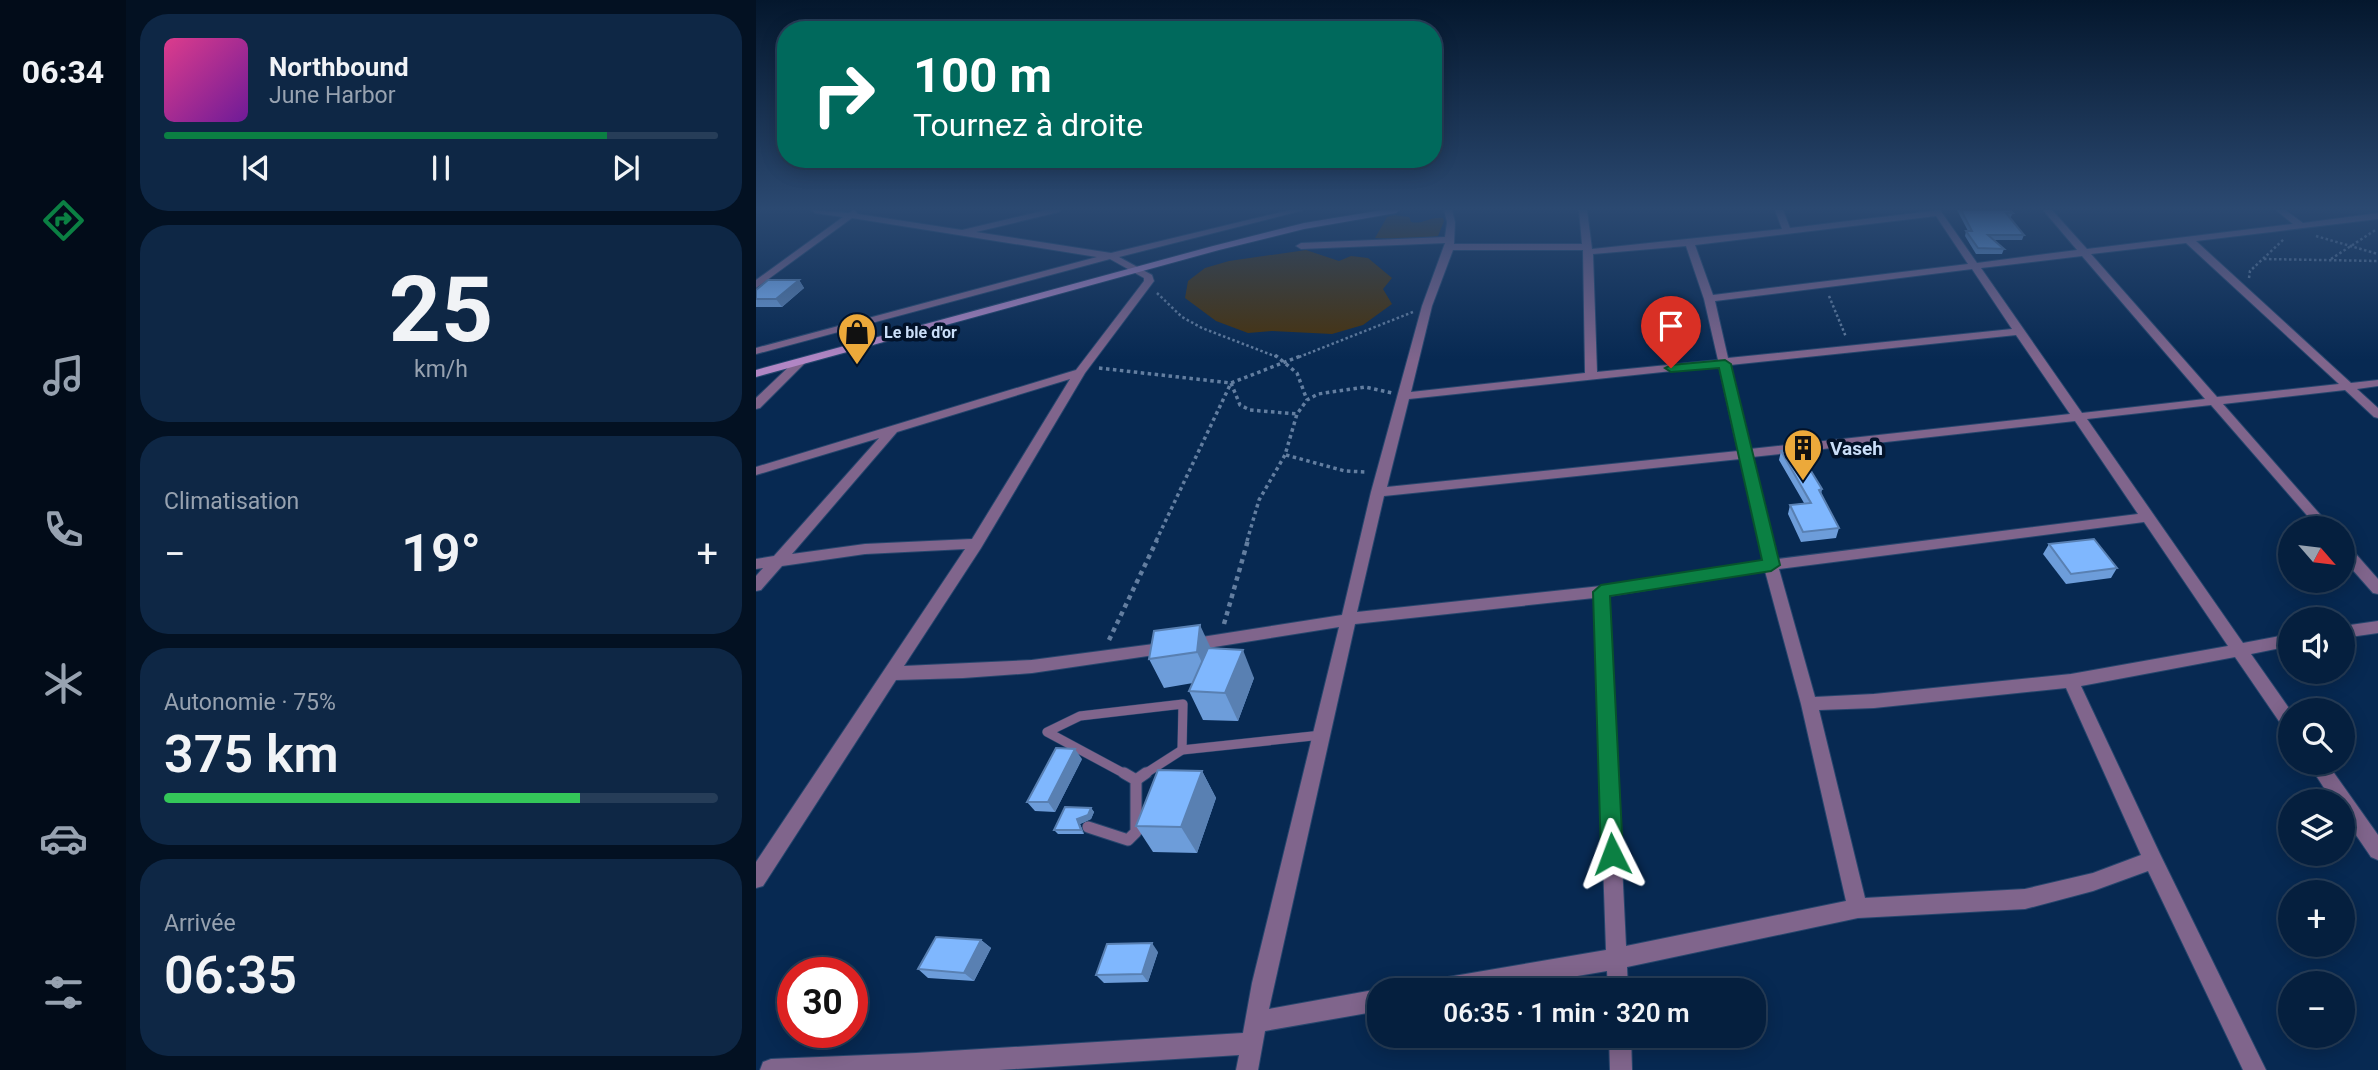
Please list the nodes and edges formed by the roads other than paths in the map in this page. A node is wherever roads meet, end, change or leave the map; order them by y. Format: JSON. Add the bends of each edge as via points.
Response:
{"nodes":[{"id":1,"x":790,"y":260,"type":"edge"},
{"id":2,"x":1096,"y":260,"type":"edge"},
{"id":3,"x":1119,"y":260,"type":"edge"},
{"id":4,"x":1160,"y":260,"type":"edge"},
{"id":5,"x":1163,"y":260,"type":"edge"},
{"id":6,"x":1443,"y":260,"type":"edge"},
{"id":7,"x":1587,"y":260,"type":"edge"},
{"id":8,"x":1696,"y":260,"type":"edge"},
{"id":9,"x":1971,"y":260,"type":"edge"},
{"id":10,"x":2022,"y":260,"type":"edge"},
{"id":11,"x":2091,"y":260,"type":"edge"},
{"id":12,"x":2210,"y":260,"type":"edge"},
{"id":13,"x":1975,"y":266,"type":"junction"},
{"id":14,"x":1134,"y":267,"type":"junction"},
{"id":15,"x":756,"y":285,"type":"edge"},
{"id":16,"x":1709,"y":299,"type":"junction"},
{"id":17,"x":2020,"y":331,"type":"junction"},
{"id":18,"x":756,"y":351,"type":"edge"},
{"id":19,"x":800,"y":362,"type":"junction"},
{"id":20,"x":1725,"y":364,"type":"junction"},
{"id":21,"x":756,"y":367,"type":"edge"},
{"id":22,"x":1080,"y":372,"type":"junction"},
{"id":23,"x":756,"y":374,"type":"edge"},
{"id":24,"x":1591,"y":375,"type":"junction"},
{"id":25,"x":2378,"y":383,"type":"edge"},
{"id":26,"x":2349,"y":387,"type":"junction"},
{"id":27,"x":1404,"y":396,"type":"junction"},
{"id":28,"x":2214,"y":402,"type":"junction"},
{"id":29,"x":756,"y":405,"type":"edge"},
{"id":30,"x":2079,"y":414,"type":"junction"},
{"id":31,"x":2378,"y":414,"type":"edge"},
{"id":32,"x":894,"y":428,"type":"junction"},
{"id":33,"x":1746,"y":453,"type":"junction"},
{"id":34,"x":756,"y":471,"type":"edge"},
{"id":35,"x":1378,"y":492,"type":"junction"},
{"id":36,"x":2314,"y":516,"type":"edge"},
{"id":37,"x":2148,"y":517,"type":"junction"},
{"id":38,"x":976,"y":544,"type":"junction"},
{"id":39,"x":779,"y":560,"type":"junction"},
{"id":40,"x":756,"y":564,"type":"edge"},
{"id":41,"x":2356,"y":564,"type":"edge"},
{"id":42,"x":1771,"y":565,"type":"junction"},
{"id":43,"x":756,"y":586,"type":"edge"},
{"id":44,"x":2378,"y":589,"type":"edge"},
{"id":45,"x":1601,"y":592,"type":"junction"},
{"id":46,"x":1350,"y":619,"type":"junction"},
{"id":47,"x":2378,"y":627,"type":"edge"},
{"id":48,"x":2355,"y":630,"type":"edge"},
{"id":49,"x":2278,"y":642,"type":"edge"},
{"id":50,"x":2238,"y":648,"type":"junction"},
{"id":51,"x":893,"y":673,"type":"junction"},
{"id":52,"x":2071,"y":681,"type":"junction"},
{"id":53,"x":1809,"y":704,"type":"junction"},
{"id":54,"x":2278,"y":706,"type":"edge"},
{"id":55,"x":1322,"y":735,"type":"junction"},
{"id":56,"x":1182,"y":750,"type":"junction"},
{"id":57,"x":2325,"y":775,"type":"edge"},
{"id":58,"x":1136,"y":780,"type":"junction"},
{"id":59,"x":1088,"y":827,"type":"dead end"},
{"id":60,"x":2378,"y":851,"type":"edge"},
{"id":61,"x":2153,"y":860,"type":"junction"},
{"id":62,"x":756,"y":880,"type":"edge"},
{"id":63,"x":1858,"y":908,"type":"junction"},
{"id":64,"x":1616,"y":959,"type":"junction"},
{"id":65,"x":1506,"y":978,"type":"edge"},
{"id":66,"x":1617,"y":978,"type":"edge"},
{"id":67,"x":1367,"y":1003,"type":"edge"},
{"id":68,"x":1254,"y":1032,"type":"junction"},
{"id":69,"x":1620,"y":1048,"type":"edge"},
{"id":70,"x":915,"y":1067,"type":"edge"},
{"id":71,"x":771,"y":1070,"type":"edge"},
{"id":72,"x":1247,"y":1070,"type":"edge"},
{"id":73,"x":1621,"y":1070,"type":"edge"},
{"id":74,"x":2255,"y":1070,"type":"edge"}],
"edges":[{"from":1,"to":15,"type":"street"},
{"from":2,"to":18,"type":"street"},
{"from":3,"to":14,"type":"street"},
{"from":4,"to":14,"type":"street"},
{"from":5,"to":14,"type":"street"},
{"from":6,"to":27,"type":"street"},
{"from":7,"to":24,"type":"street"},
{"from":8,"to":16,"type":"street"},
{"from":9,"to":13,"type":"street"},
{"from":10,"to":13,"type":"street"},
{"from":11,"to":28,"type":"street"},
{"from":12,"to":26,"type":"street"},
{"from":13,"to":16,"type":"street"},
{"from":13,"to":17,"type":"street"},
{"from":14,"to":19,"type":"street"},
{"from":14,"to":21,"type":"street"},
{"from":14,"to":22,"type":"street","via":[[1149,277],[1149,285]]},
{"from":16,"to":20,"type":"street"},
{"from":17,"to":20,"type":"street"},
{"from":17,"to":30,"type":"street"},
{"from":19,"to":23,"type":"street"},
{"from":19,"to":29,"type":"street"},
{"from":20,"to":24,"type":"street"},
{"from":20,"to":33,"type":"street"},
{"from":22,"to":32,"type":"street"},
{"from":22,"to":38,"type":"street"},
{"from":24,"to":27,"type":"street"},
{"from":25,"to":26,"type":"street"},
{"from":26,"to":28,"type":"street"},
{"from":26,"to":31,"type":"street"},
{"from":27,"to":35,"type":"street"},
{"from":28,"to":30,"type":"street"},
{"from":28,"to":36,"type":"street"},
{"from":30,"to":33,"type":"street"},
{"from":30,"to":37,"type":"street"},
{"from":32,"to":34,"type":"street"},
{"from":32,"to":39,"type":"street"},
{"from":33,"to":35,"type":"street"},
{"from":33,"to":42,"type":"street"},
{"from":35,"to":46,"type":"street"},
{"from":37,"to":42,"type":"street"},
{"from":37,"to":50,"type":"street"},
{"from":38,"to":39,"type":"street","via":[[865,548]]},
{"from":38,"to":51,"type":"street"},
{"from":39,"to":40,"type":"street"},
{"from":39,"to":43,"type":"street"},
{"from":41,"to":44,"type":"street"},
{"from":42,"to":45,"type":"street"},
{"from":42,"to":53,"type":"street"},
{"from":45,"to":46,"type":"street"},
{"from":45,"to":64,"type":"street"},
{"from":46,"to":51,"type":"street","via":[[1100,659],[961,673]]},
{"from":46,"to":55,"type":"street"},
{"from":47,"to":48,"type":"street"},
{"from":49,"to":50,"type":"street"},
{"from":50,"to":52,"type":"street"},
{"from":50,"to":54,"type":"street"},
{"from":51,"to":62,"type":"street"},
{"from":52,"to":53,"type":"street"},
{"from":52,"to":61,"type":"street"},
{"from":53,"to":63,"type":"street"},
{"from":55,"to":56,"type":"lane"},
{"from":55,"to":68,"type":"street"},
{"from":56,"to":58,"type":"lane"},
{"from":56,"to":58,"type":"lane","via":[[1183,704],[1080,716],[1047,732]]},
{"from":57,"to":60,"type":"street"},
{"from":58,"to":59,"type":"lane","via":[[1136,832],[1128,840]]},
{"from":61,"to":63,"type":"street","via":[[2093,882],[2025,899]]},
{"from":61,"to":74,"type":"street"},
{"from":63,"to":64,"type":"street"},
{"from":64,"to":65,"type":"street"},
{"from":64,"to":66,"type":"street"},
{"from":67,"to":68,"type":"street"},
{"from":68,"to":70,"type":"street"},
{"from":68,"to":72,"type":"street"},
{"from":69,"to":73,"type":"street"},
{"from":70,"to":71,"type":"street"}]}
